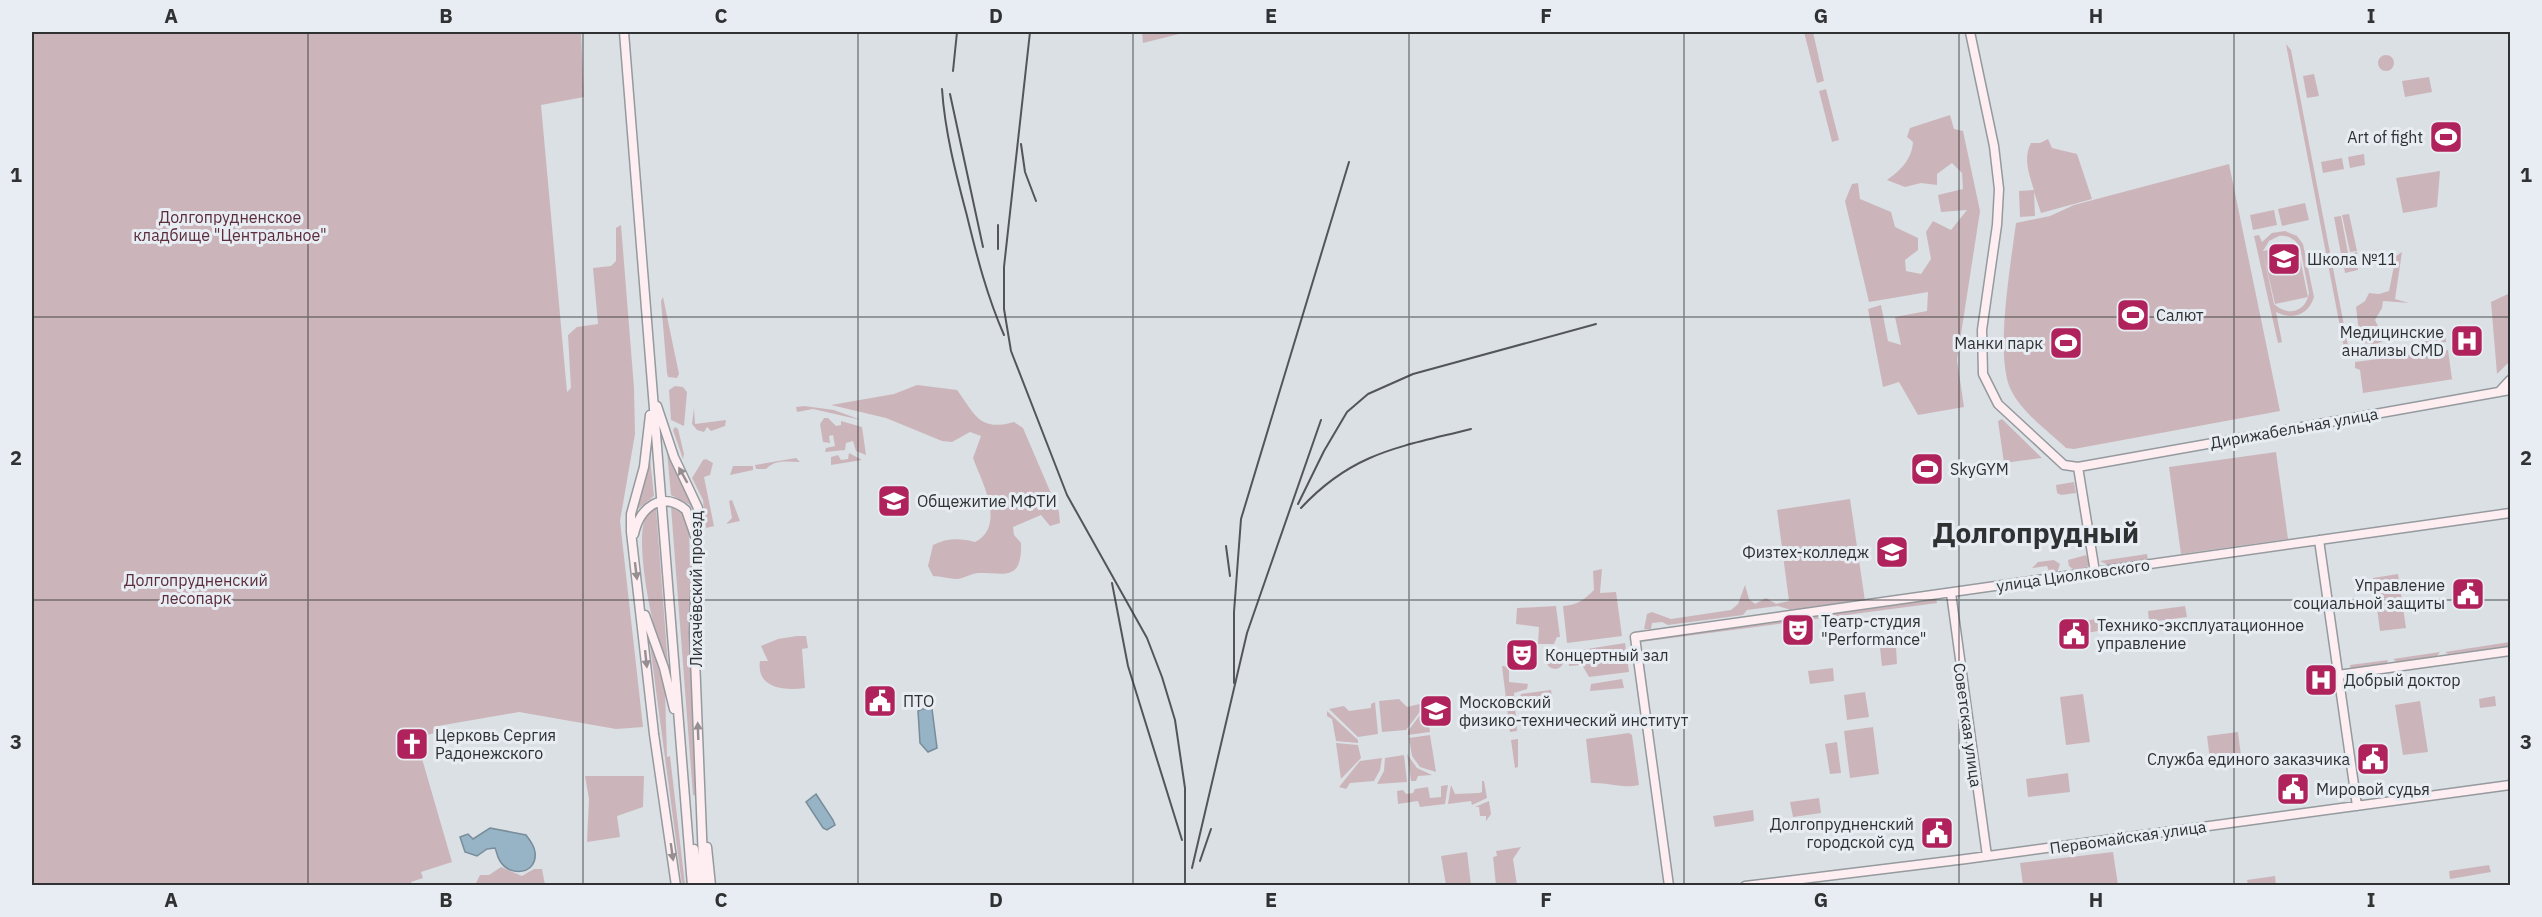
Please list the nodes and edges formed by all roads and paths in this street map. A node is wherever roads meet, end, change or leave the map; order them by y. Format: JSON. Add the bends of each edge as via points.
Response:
{"nodes":[{"id":1,"x":624,"y":32,"type":"edge"},
{"id":2,"x":1970,"y":32,"type":"edge"},
{"id":3,"x":2511,"y":380,"type":"edge"},
{"id":4,"x":2511,"y":390,"type":"edge"},
{"id":5,"x":2498,"y":392,"type":"junction"},
{"id":6,"x":653,"y":397,"type":"junction"},
{"id":7,"x":2078,"y":467,"type":"junction"},
{"id":8,"x":662,"y":501,"type":"junction"},
{"id":9,"x":2511,"y":513,"type":"edge"},
{"id":10,"x":2319,"y":540,"type":"junction"},
{"id":11,"x":632,"y":543,"type":"junction"},
{"id":12,"x":698,"y":551,"type":"junction"},
{"id":13,"x":2095,"y":572,"type":"junction"},
{"id":14,"x":1951,"y":593,"type":"junction"},
{"id":15,"x":640,"y":600,"type":"junction"},
{"id":16,"x":2511,"y":651,"type":"edge"},
{"id":17,"x":2338,"y":675,"type":"junction"},
{"id":18,"x":680,"y":731,"type":"junction"},
{"id":19,"x":684,"y":774,"type":"junction"},
{"id":20,"x":2511,"y":785,"type":"edge"},
{"id":21,"x":700,"y":790,"type":"junction"},
{"id":22,"x":2357,"y":806,"type":"junction"},
{"id":23,"x":1987,"y":856,"type":"junction"},
{"id":24,"x":676,"y":885,"type":"edge"},
{"id":25,"x":692,"y":885,"type":"edge"},
{"id":26,"x":699,"y":885,"type":"edge"},
{"id":27,"x":704,"y":885,"type":"edge"},
{"id":28,"x":711,"y":885,"type":"edge"},
{"id":29,"x":1670,"y":885,"type":"edge"},
{"id":30,"x":1745,"y":885,"type":"edge"}],
"edges":[{"from":1,"to":6,"type":"main road","name":"Лихачёвский проезд"},
{"from":2,"to":7,"type":"main road","via":[[1999,189],[1982,330],[1983,374],[1992,395],[2007,414],[2054,458],[2064,465]]},
{"from":3,"to":5,"type":"main road"},
{"from":4,"to":5,"type":"main road","name":"Дирижабельная улица"},
{"from":5,"to":7,"type":"main road","name":"Дирижабельная улица"},
{"from":6,"to":8,"type":"main road","name":"Лихачёвский проезд"},
{"from":6,"to":11,"type":"main road","name":"Лихачёвский проезд","via":[[645,459],[631,514]]},
{"from":12,"to":6,"type":"main road","name":"Лихачёвский проезд","one_way":true,"via":[[695,498],[674,458]]},
{"from":7,"to":13,"type":"main road"},
{"from":8,"to":11,"type":"main road","via":[[651,504],[639,517]]},
{"from":8,"to":12,"type":"main road","via":[[674,502],[686,510]]},
{"from":8,"to":18,"type":"main road","name":"Лихачёвский проезд"},
{"from":9,"to":10,"type":"main road","name":"улица Циолковского"},
{"from":10,"to":13,"type":"main road","name":"улица Циолковского"},
{"from":10,"to":17,"type":"main road"},
{"from":11,"to":15,"type":"main road","name":"Лихачёвский проезд","one_way":true},
{"from":21,"to":12,"type":"main road","name":"Лихачёвский проезд","one_way":true,"via":[[694,633]]},
{"from":13,"to":14,"type":"main road","name":"улица Циолковского"},
{"from":14,"to":23,"type":"main road","name":"Советская улица"},
{"from":14,"to":29,"type":"main road","name":"улица Циолковского","via":[[1635,637]]},
{"from":15,"to":18,"type":"main road","via":[[664,668]]},
{"from":15,"to":24,"type":"main road","one_way":true},
{"from":16,"to":17,"type":"main road"},
{"from":17,"to":22,"type":"main road"},
{"from":18,"to":19,"type":"main road","name":"Лихачёвский проезд"},
{"from":19,"to":25,"type":"main road","name":"Лихачёвский проезд"},
{"from":19,"to":26,"type":"main road","name":"Лихачёвский проезд"},
{"from":20,"to":22,"type":"main road","name":"Первомайская улица"},
{"from":21,"to":27,"type":"main road","name":"Лихачёвский проезд"},
{"from":21,"to":28,"type":"main road","name":"Лихачёвский проезд"},
{"from":22,"to":23,"type":"main road","name":"Первомайская улица"},
{"from":23,"to":30,"type":"main road","name":"Первомайская улица"}]}
